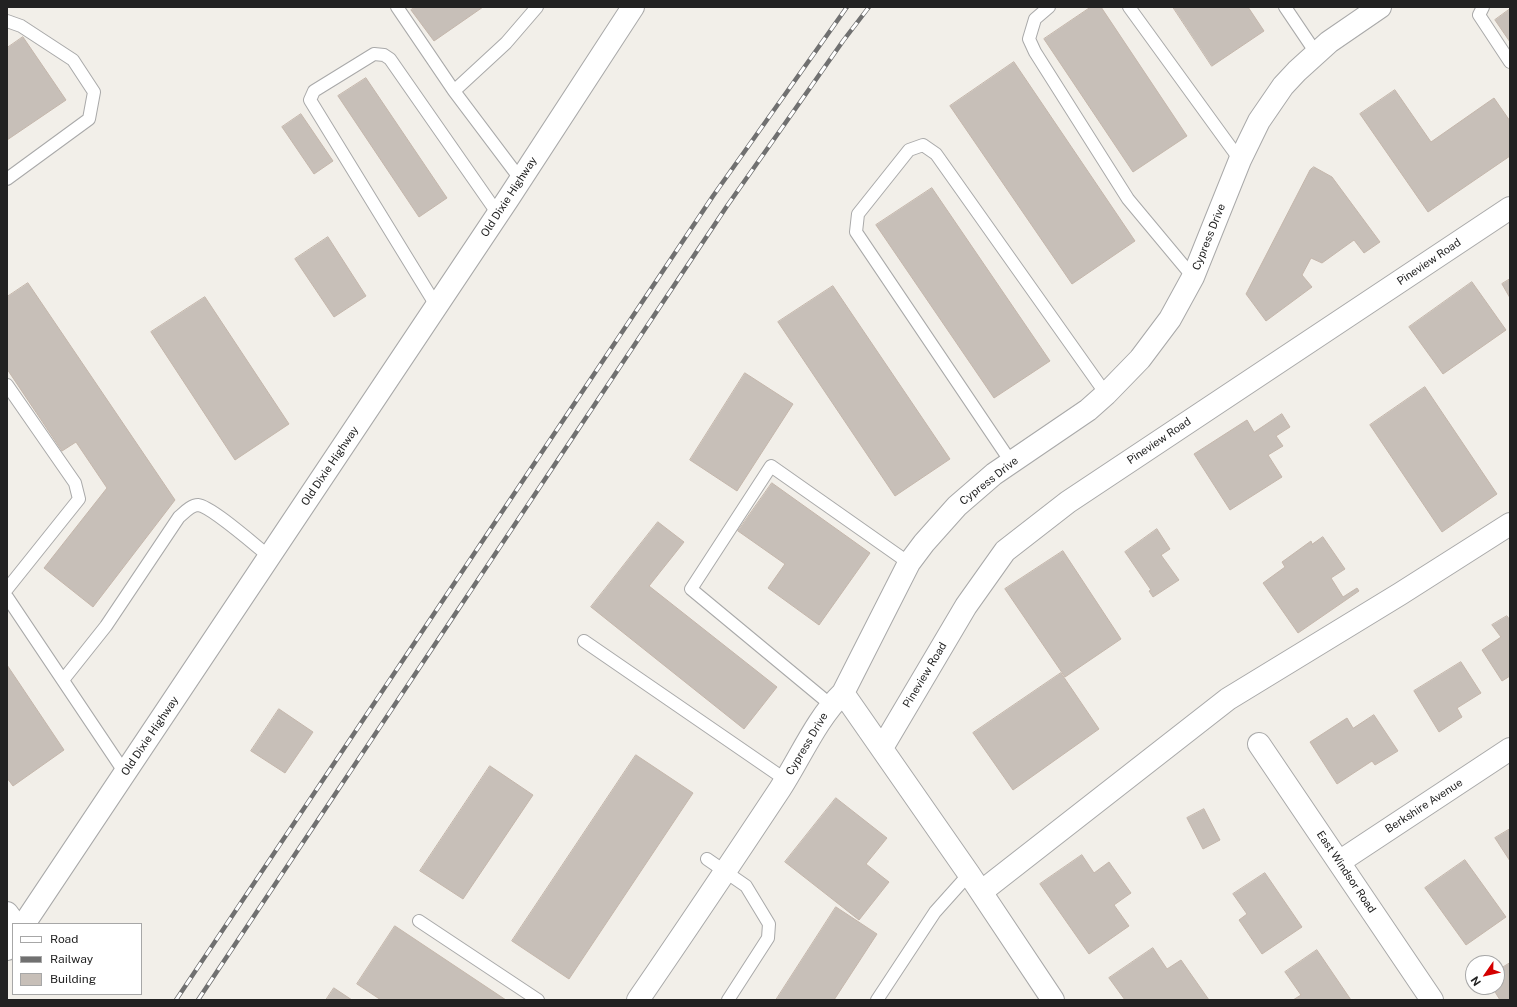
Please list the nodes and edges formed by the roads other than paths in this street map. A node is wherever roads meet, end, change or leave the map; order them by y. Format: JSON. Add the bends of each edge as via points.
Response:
{"nodes":[{"id":1,"x":397,"y":7,"type":"edge"},
{"id":2,"x":537,"y":7,"type":"edge"},
{"id":3,"x":633,"y":7,"type":"edge"},
{"id":4,"x":1050,"y":7,"type":"edge"},
{"id":5,"x":1129,"y":7,"type":"edge"},
{"id":6,"x":1285,"y":7,"type":"edge"},
{"id":7,"x":1380,"y":7,"type":"edge"},
{"id":8,"x":1483,"y":7,"type":"edge"},
{"id":9,"x":7,"y":21,"type":"edge"},
{"id":10,"x":1316,"y":53,"type":"junction"},
{"id":11,"x":1510,"y":62,"type":"edge"},
{"id":12,"x":454,"y":91,"type":"junction"},
{"id":13,"x":1240,"y":160,"type":"junction"},
{"id":14,"x":7,"y":179,"type":"edge"},
{"id":15,"x":521,"y":180,"type":"junction"},
{"id":16,"x":1510,"y":208,"type":"edge"},
{"id":17,"x":498,"y":214,"type":"junction"},
{"id":18,"x":1193,"y":277,"type":"junction"},
{"id":19,"x":436,"y":307,"type":"junction"},
{"id":20,"x":7,"y":385,"type":"edge"},
{"id":21,"x":1106,"y":394,"type":"junction"},
{"id":22,"x":1011,"y":462,"type":"junction"},
{"id":23,"x":1510,"y":524,"type":"edge"},
{"id":24,"x":270,"y":557,"type":"junction"},
{"id":25,"x":909,"y":563,"type":"junction"},
{"id":26,"x":7,"y":589,"type":"edge"},
{"id":27,"x":7,"y":597,"type":"edge"},
{"id":28,"x":584,"y":641,"type":"dead end"},
{"id":29,"x":63,"y":680,"type":"junction"},
{"id":30,"x":837,"y":699,"type":"junction"},
{"id":31,"x":1259,"y":744,"type":"dead end"},
{"id":32,"x":882,"y":748,"type":"junction"},
{"id":33,"x":1510,"y":749,"type":"edge"},
{"id":34,"x":125,"y":773,"type":"junction"},
{"id":35,"x":786,"y":780,"type":"junction"},
{"id":36,"x":707,"y":859,"type":"dead end"},
{"id":37,"x":1339,"y":862,"type":"junction"},
{"id":38,"x":726,"y":872,"type":"junction"},
{"id":39,"x":969,"y":874,"type":"junction"},
{"id":40,"x":981,"y":892,"type":"junction"},
{"id":41,"x":7,"y":913,"type":"edge"},
{"id":42,"x":418,"y":921,"type":"dead end"},
{"id":43,"x":14,"y":923,"type":"edge"},
{"id":44,"x":25,"y":923,"type":"edge"},
{"id":45,"x":538,"y":1000,"type":"edge"},
{"id":46,"x":638,"y":1000,"type":"edge"},
{"id":47,"x":728,"y":1000,"type":"edge"},
{"id":48,"x":877,"y":1000,"type":"edge"},
{"id":49,"x":1053,"y":1000,"type":"edge"},
{"id":50,"x":1432,"y":1000,"type":"edge"}],
"edges":[{"from":1,"to":12,"type":"lane"},
{"from":2,"to":12,"type":"lane","via":[[506,43]]},
{"from":3,"to":15,"type":"street","name":"Old Dixie Highway"},
{"from":4,"to":18,"type":"lane","via":[[1035,19],[1030,39],[1035,52],[1128,199]]},
{"from":5,"to":13,"type":"lane"},
{"from":6,"to":10,"type":"lane"},
{"from":7,"to":10,"type":"street","name":"Cypress Drive"},
{"from":8,"to":11,"type":"lane","via":[[1479,15]]},
{"from":9,"to":14,"type":"lane","via":[[21,26],[73,60],[94,92],[89,119]]},
{"from":10,"to":13,"type":"street","name":"Cypress Drive","via":[[1283,86],[1259,121]]},
{"from":12,"to":15,"type":"lane"},
{"from":13,"to":18,"type":"street","name":"Cypress Drive"},
{"from":15,"to":17,"type":"street","name":"Old Dixie Highway"},
{"from":16,"to":32,"type":"street","name":"Pineview Road","via":[[1068,502],[1005,551],[966,606]]},
{"from":17,"to":19,"type":"street","name":"Old Dixie Highway"},
{"from":17,"to":19,"type":"lane","via":[[390,59],[374,54],[314,91],[310,100]]},
{"from":18,"to":21,"type":"street","name":"Cypress Drive","via":[[1164,327],[1140,359]]},
{"from":19,"to":24,"type":"street","name":"Old Dixie Highway"},
{"from":20,"to":26,"type":"lane","via":[[75,483],[79,499]]},
{"from":21,"to":22,"type":"street","name":"Cypress Drive","via":[[1088,410]]},
{"from":21,"to":22,"type":"lane","via":[[936,154],[923,145],[909,150],[858,214],[856,232]]},
{"from":22,"to":25,"type":"street","name":"Cypress Drive","via":[[956,506]]},
{"from":23,"to":40,"type":"street","via":[[1228,699]]},
{"from":24,"to":29,"type":"lane","via":[[211,511],[198,505],[191,508],[180,517],[106,626]]},
{"from":24,"to":34,"type":"street","name":"Old Dixie Highway"},
{"from":25,"to":30,"type":"street","name":"Cypress Drive"},
{"from":25,"to":30,"type":"lane","via":[[771,466],[691,589]]},
{"from":27,"to":29,"type":"lane"},
{"from":28,"to":35,"type":"lane"},
{"from":29,"to":34,"type":"lane"},
{"from":30,"to":32,"type":"street"},
{"from":30,"to":35,"type":"street","name":"Cypress Drive"},
{"from":31,"to":37,"type":"street","name":"East Windsor Road"},
{"from":32,"to":39,"type":"street"},
{"from":33,"to":37,"type":"street","name":"Berkshire Avenue"},
{"from":34,"to":44,"type":"street","name":"Old Dixie Highway"},
{"from":35,"to":38,"type":"street","name":"Cypress Drive"},
{"from":36,"to":38,"type":"lane"},
{"from":37,"to":50,"type":"street","name":"East Windsor Road"},
{"from":38,"to":46,"type":"street","name":"Cypress Drive"},
{"from":38,"to":47,"type":"lane","via":[[746,886],[769,924],[768,938]]},
{"from":39,"to":40,"type":"street"},
{"from":39,"to":48,"type":"lane","via":[[935,912]]},
{"from":40,"to":49,"type":"street"},
{"from":41,"to":43,"type":"street"},
{"from":42,"to":45,"type":"lane"}]}
